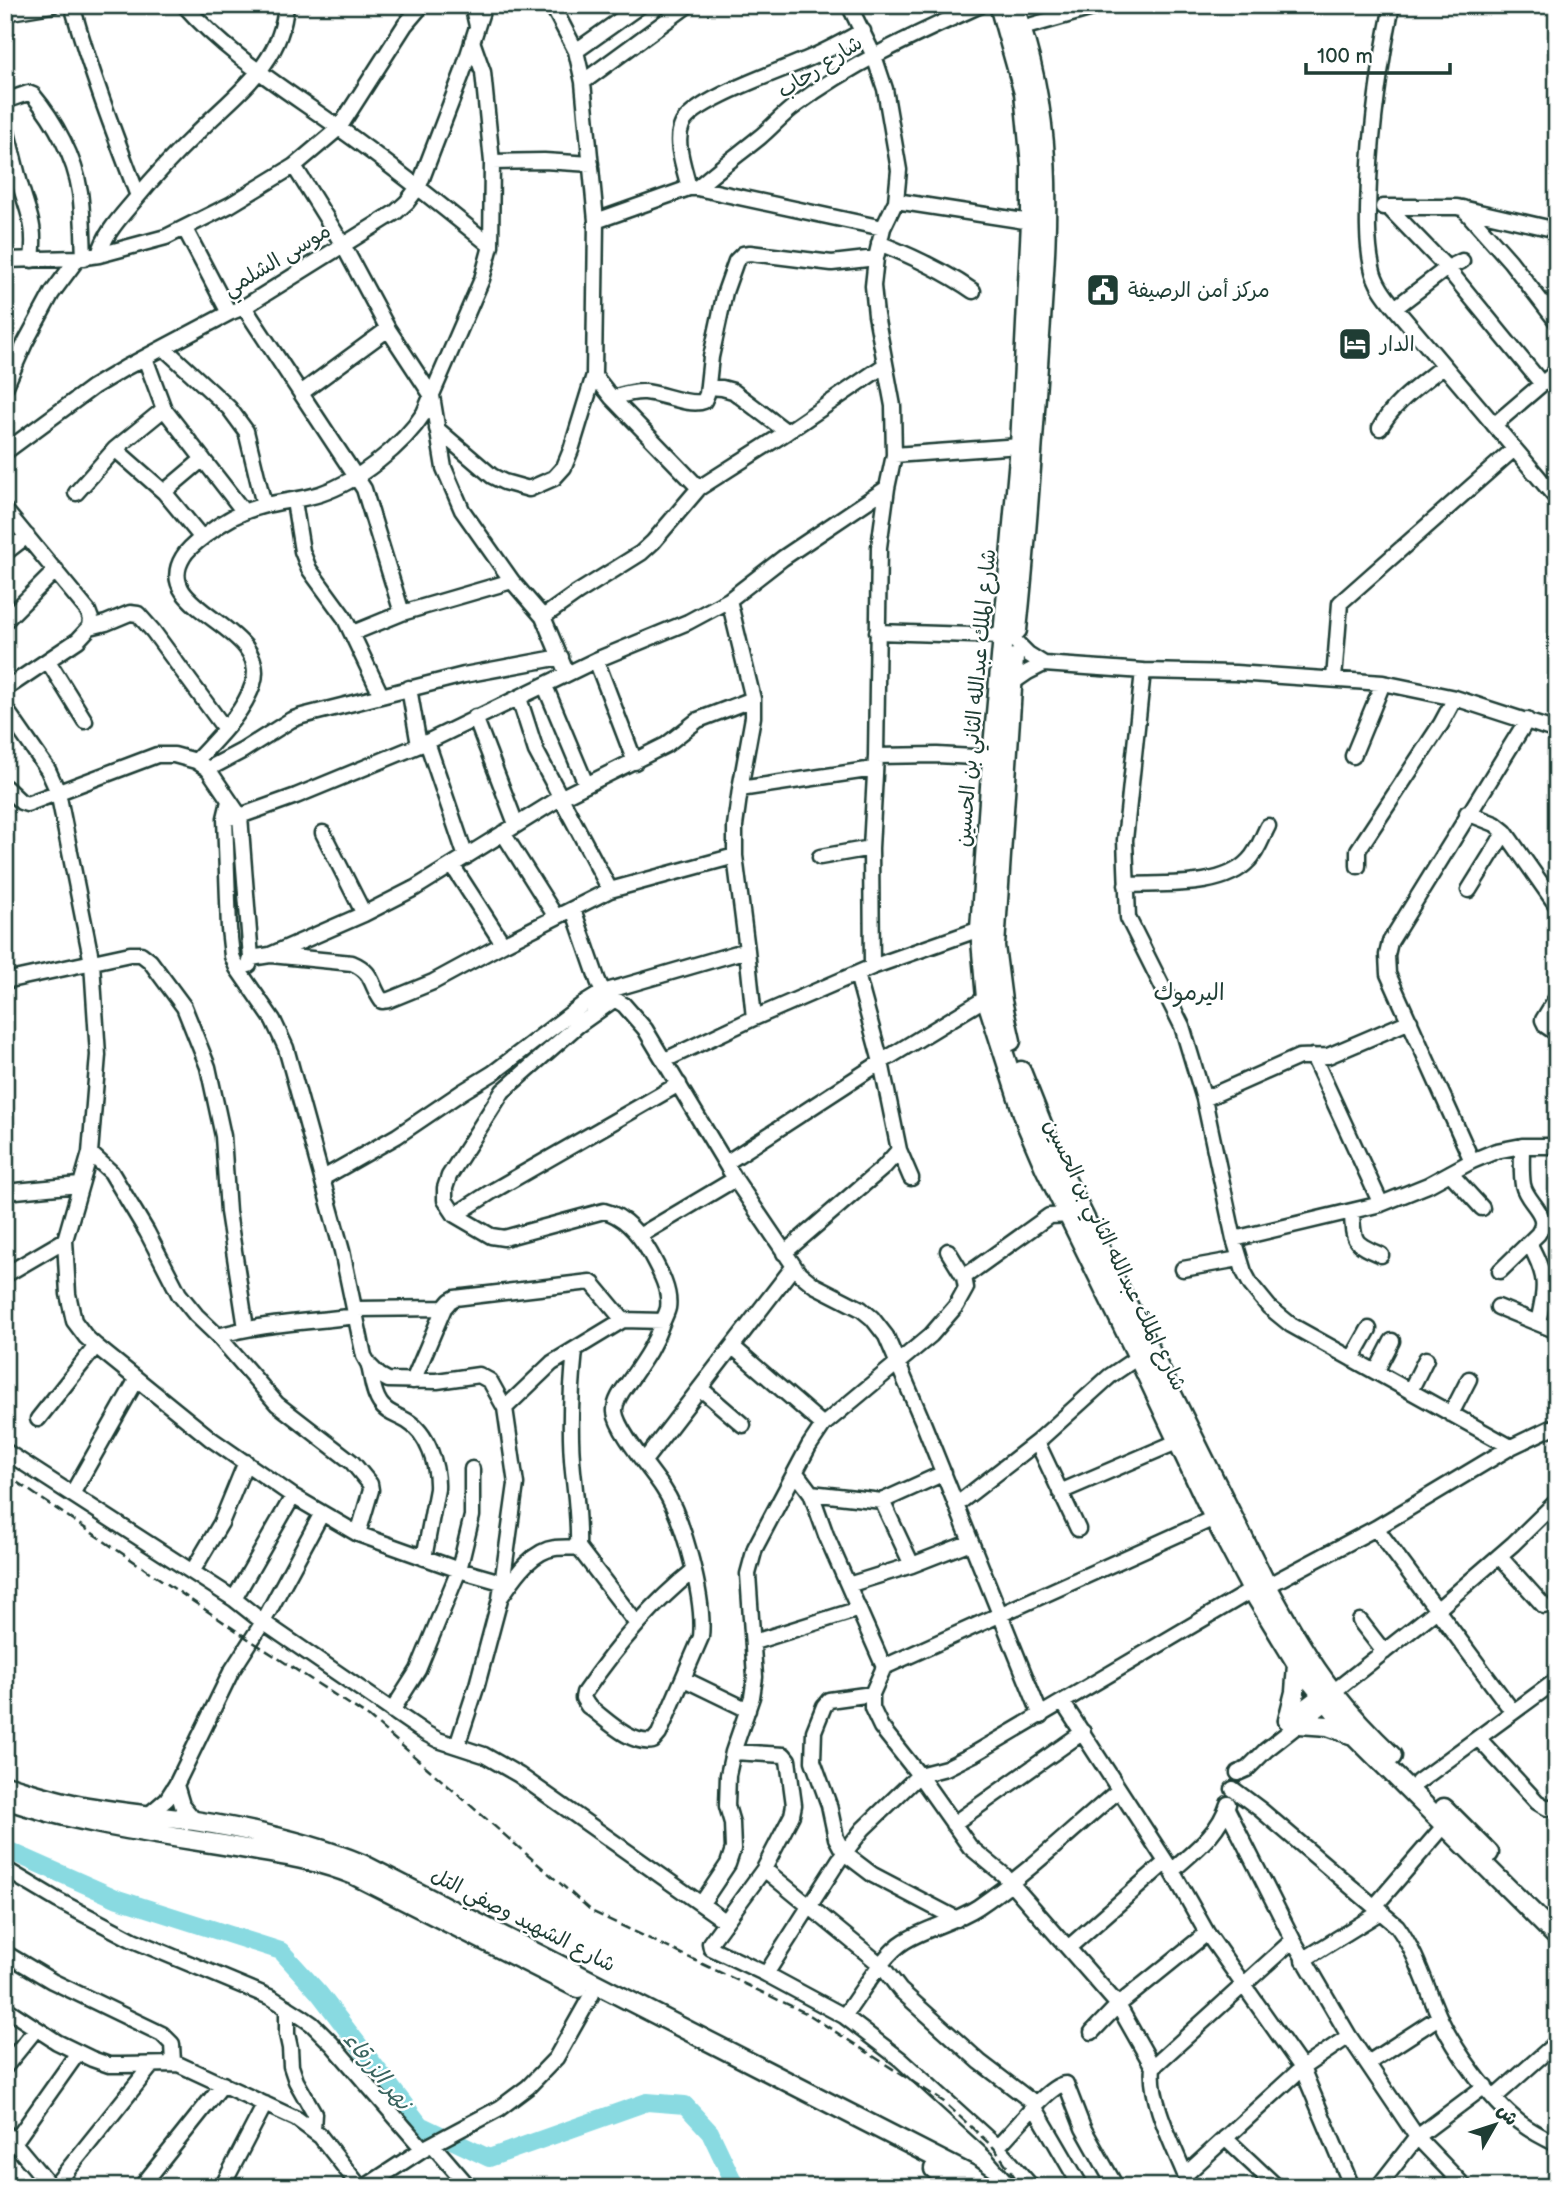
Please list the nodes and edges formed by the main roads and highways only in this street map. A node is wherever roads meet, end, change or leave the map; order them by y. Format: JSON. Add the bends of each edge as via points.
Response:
{"nodes":[{"id":1,"x":999,"y":5,"type":"edge"},
{"id":2,"x":1013,"y":5,"type":"edge"},
{"id":3,"x":1036,"y":282,"type":"junction"},
{"id":4,"x":1019,"y":540,"type":"junction"},
{"id":5,"x":1010,"y":638,"type":"junction"},
{"id":6,"x":1075,"y":1215,"type":"junction"},
{"id":7,"x":1259,"y":1588,"type":"junction"},
{"id":8,"x":1297,"y":1664,"type":"junction"},
{"id":9,"x":1326,"y":1697,"type":"junction"},
{"id":10,"x":1355,"y":1736,"type":"junction"},
{"id":11,"x":5,"y":1785,"type":"edge"},
{"id":12,"x":5,"y":1799,"type":"edge"},
{"id":13,"x":39,"y":1803,"type":"junction"},
{"id":14,"x":265,"y":1843,"type":"junction"},
{"id":15,"x":1557,"y":1921,"type":"edge"},
{"id":16,"x":1557,"y":1937,"type":"edge"},
{"id":17,"x":964,"y":2187,"type":"edge"},
{"id":18,"x":986,"y":2187,"type":"edge"}],
"edges":[{"from":1,"to":3,"type":"main road","name":"شارع الملك عبدالله الثاني بن الحسين","via":[[1024,93]]},
{"from":2,"to":3,"type":"main road","name":"شارع الملك عبدالله الثاني بن الحسين","via":[[1044,127],[1048,216]]},
{"from":3,"to":4,"type":"main road","name":"شارع الملك عبدالله الثاني بن الحسين"},
{"from":3,"to":4,"type":"main road","name":"شارع الملك عبدالله الثاني بن الحسين","via":[[1020,446]]},
{"from":4,"to":5,"type":"main road","name":"شارع الملك عبدالله الثاني بن الحسين"},
{"from":5,"to":6,"type":"main road","name":"شارع الملك عبدالله الثاني بن الحسين","via":[[1012,683],[997,968],[1021,1073]]},
{"from":5,"to":6,"type":"main road","name":"شارع الملك عبدالله الثاني بن الحسين","via":[[992,758],[980,929],[986,998],[1027,1126]]},
{"from":6,"to":7,"type":"main road","name":"شارع الملك عبدالله الثاني بن الحسين"},
{"from":6,"to":7,"type":"main road","name":"شارع الملك عبدالله الثاني بن الحسين","via":[[1214,1518]]},
{"from":7,"to":8,"type":"main road","name":"شارع الملك عبدالله الثاني بن الحسين"},
{"from":7,"to":9,"type":"main road","name":"شارع الملك عبدالله الثاني بن الحسين","via":[[1302,1648]]},
{"from":8,"to":9,"type":"main road","name":"شارع الملك عبدالله الثاني بن الحسين"},
{"from":8,"to":10,"type":"main road","via":[[1294,1722],[1328,1726]]},
{"from":9,"to":10,"type":"main road","name":"شارع الملك عبدالله الثاني بن الحسين"},
{"from":9,"to":15,"type":"main road","name":"شارع الملك عبدالله الثاني بن الحسين","via":[[1361,1726]]},
{"from":10,"to":16,"type":"main road","name":"شارع الملك عبدالله الثاني بن الحسين"},
{"from":11,"to":13,"type":"main road","name":"شارع الشهيد وصفي التل"},
{"from":12,"to":13,"type":"main road","name":"شارع الشهيد وصفي التل"},
{"from":13,"to":14,"type":"main road","name":"شارع الشهيد وصفي التل","via":[[113,1826]]},
{"from":13,"to":14,"type":"main road","name":"شارع الشهيد وصفي التل","via":[[195,1821]]},
{"from":14,"to":17,"type":"main road","name":"شارع الشهيد وصفي التل","via":[[354,1875],[819,2107]]},
{"from":14,"to":18,"type":"main road","name":"شارع الشهيد وصفي التل","via":[[332,1852],[362,1864],[957,2168]]}]}
